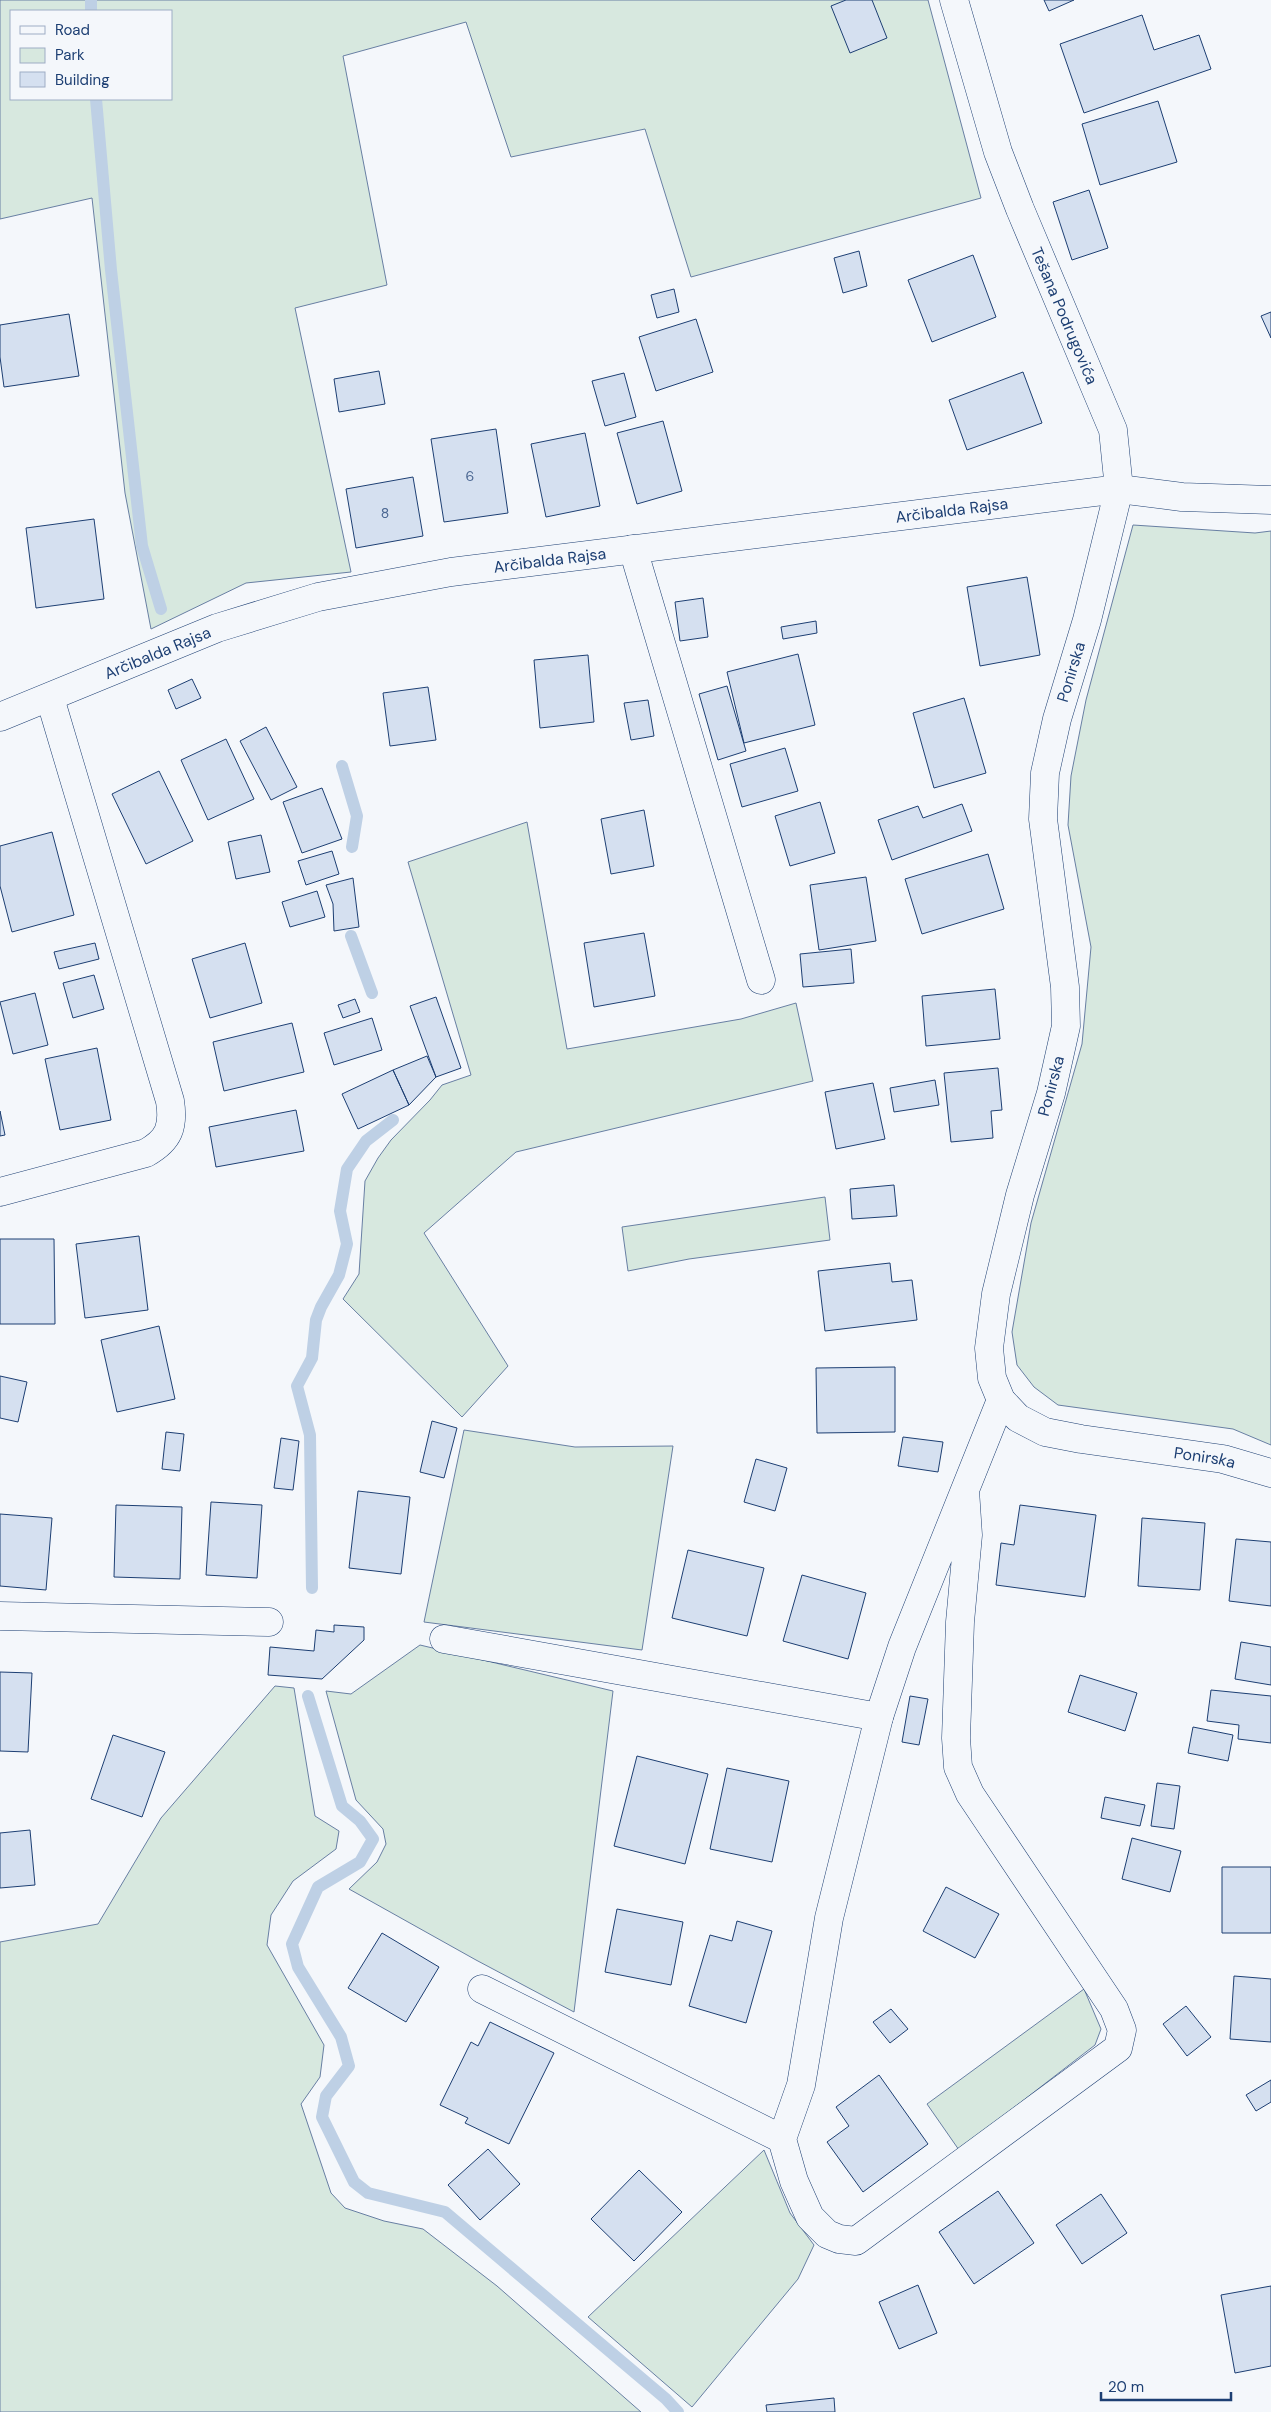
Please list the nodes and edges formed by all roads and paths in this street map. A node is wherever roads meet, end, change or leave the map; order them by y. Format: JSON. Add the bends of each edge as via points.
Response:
{"nodes":[{"id":1,"x":954,"y":0,"type":"edge"},
{"id":2,"x":1120,"y":490,"type":"junction"},
{"id":3,"x":1271,"y":500,"type":"edge"},
{"id":4,"x":634,"y":549,"type":"junction"},
{"id":5,"x":50,"y":698,"type":"junction"},
{"id":6,"x":1,"y":713,"type":"edge"},
{"id":7,"x":761,"y":980,"type":"dead end"},
{"id":8,"x":0,"y":1192,"type":"edge"},
{"id":9,"x":1001,"y":1400,"type":"junction"},
{"id":10,"x":1271,"y":1474,"type":"edge"},
{"id":11,"x":965,"y":1490,"type":"junction"},
{"id":12,"x":0,"y":1616,"type":"edge"},
{"id":13,"x":269,"y":1622,"type":"dead end"},
{"id":14,"x":444,"y":1640,"type":"dead end"},
{"id":15,"x":879,"y":1717,"type":"junction"},
{"id":16,"x":482,"y":1989,"type":"dead end"},
{"id":17,"x":782,"y":2139,"type":"junction"}],
"edges":[{"from":1,"to":2,"type":"street","name":"Tešana Podrugovića","via":[[998,152],[1114,430]]},
{"from":2,"to":3,"type":"street"},
{"from":2,"to":4,"type":"street","name":"Arčibalda Rajsa"},
{"from":2,"to":9,"type":"street","name":"Ponirska","via":[[1045,773],[1043,819],[1063,969],[1066,1026],[996,1294],[989,1348],[992,1378]]},
{"from":4,"to":5,"type":"street","name":"Arčibalda Rajsa","via":[[451,572],[318,597],[217,628]]},
{"from":4,"to":7,"type":"street"},
{"from":5,"to":6,"type":"street","name":"Arčibalda Rajsa"},
{"from":5,"to":8,"type":"street","via":[[170,1101],[172,1117],[168,1134],[158,1146],[146,1153]]},
{"from":9,"to":10,"type":"street","name":"Ponirska","via":[[1018,1418],[1045,1432],[1223,1459]]},
{"from":9,"to":11,"type":"street"},
{"from":11,"to":15,"type":"street","via":[[902,1647]]},
{"from":11,"to":17,"type":"street","via":[[968,1535],[960,1622],[958,1767],[970,1794],[1114,2009],[1122,2030],[1118,2048],[856,2241],[827,2234],[810,2218],[794,2181]]},
{"from":12,"to":13,"type":"street"},
{"from":14,"to":15,"type":"street"},
{"from":15,"to":17,"type":"street","via":[[829,1918],[801,2085]]},
{"from":16,"to":17,"type":"street"}]}
